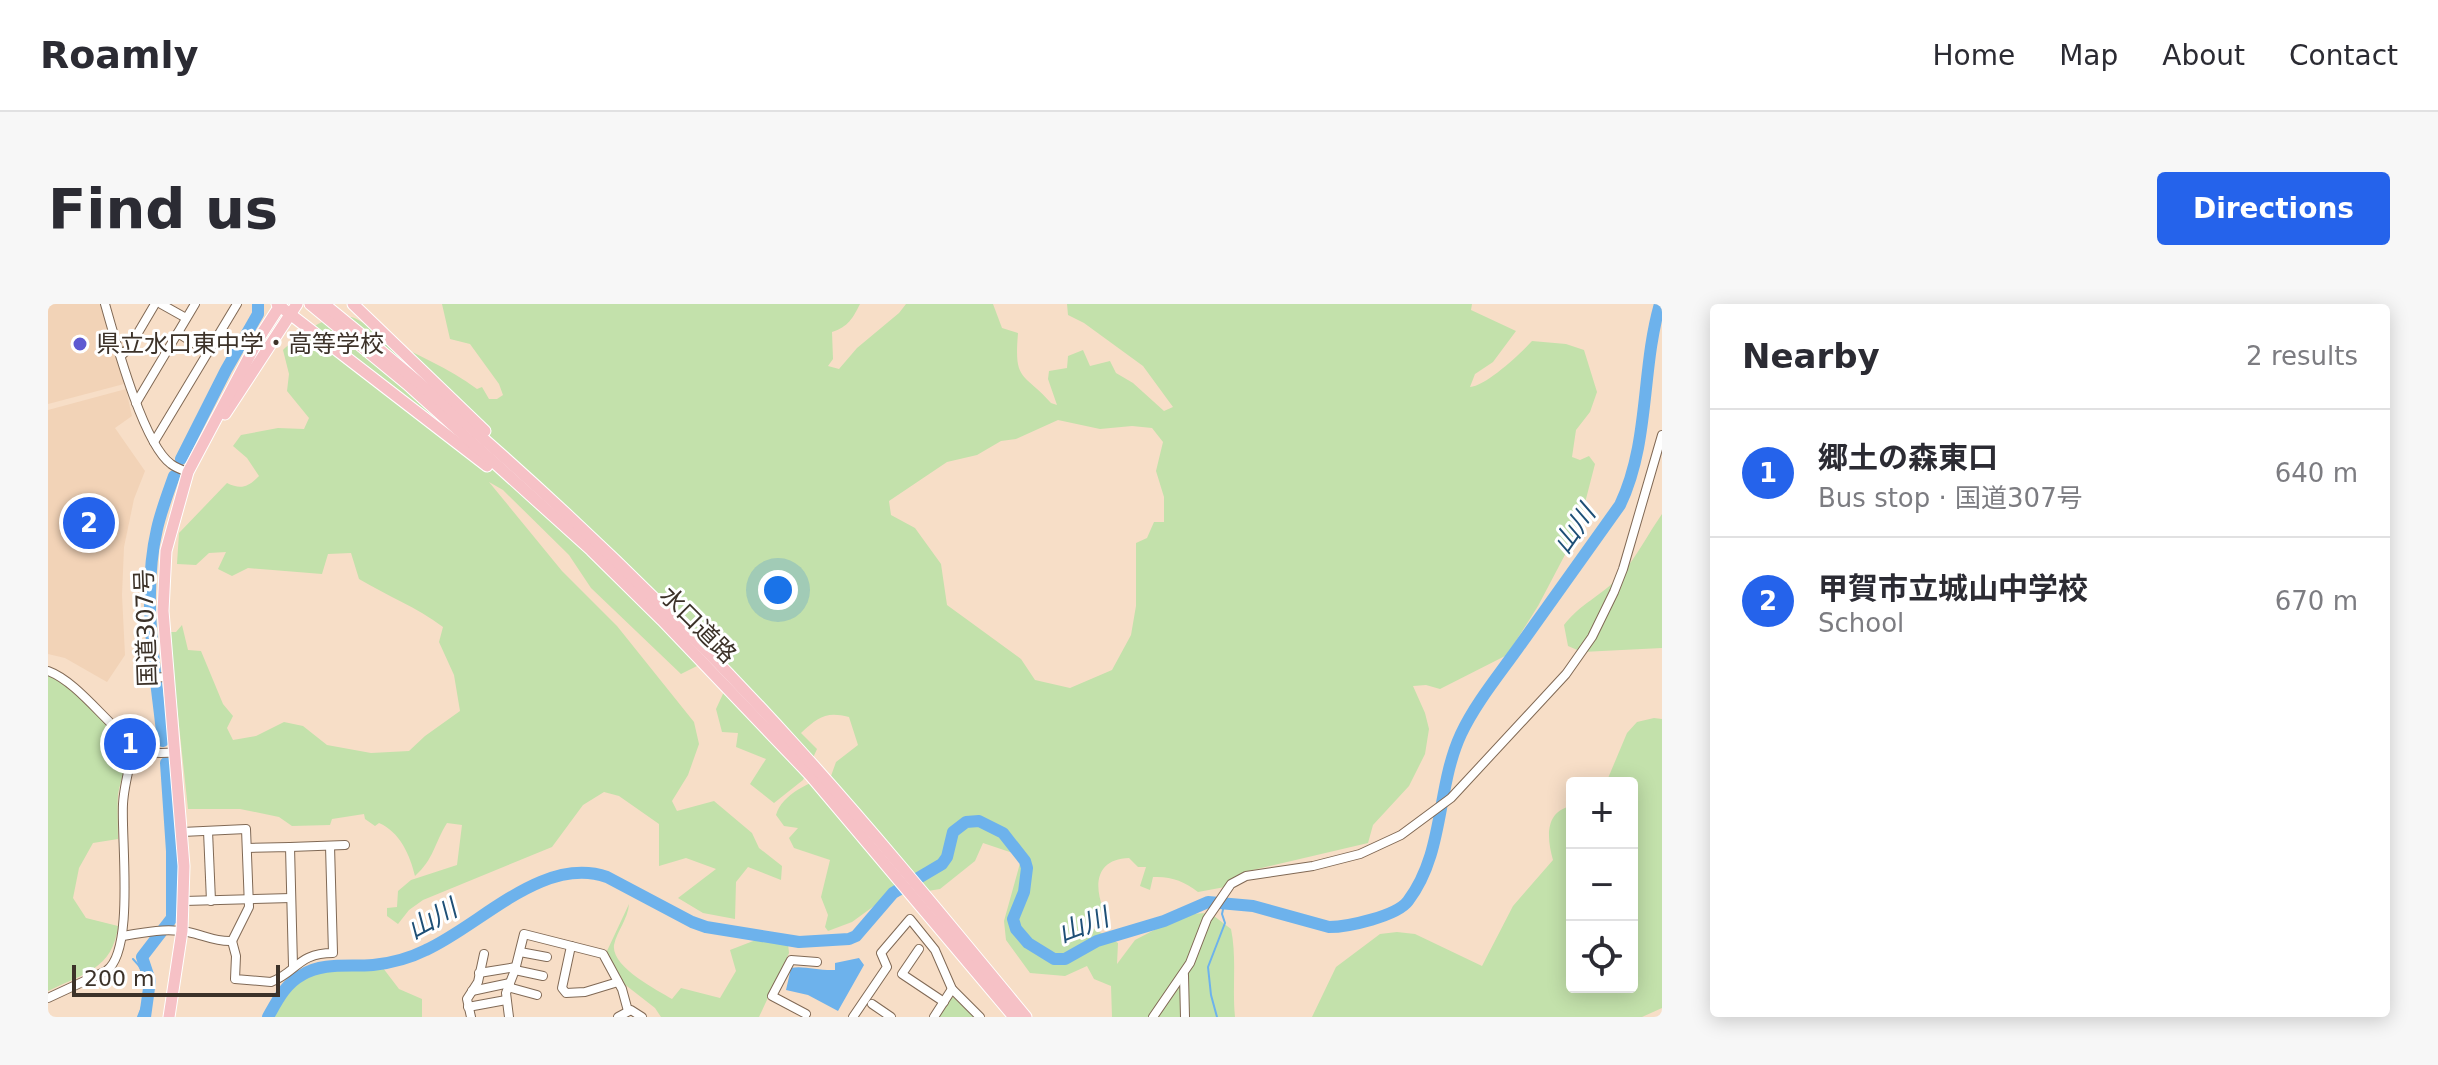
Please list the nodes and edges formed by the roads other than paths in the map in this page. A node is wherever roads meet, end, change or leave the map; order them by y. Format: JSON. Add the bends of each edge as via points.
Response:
{"nodes":[{"id":1,"x":158,"y":304,"type":"edge"},
{"id":2,"x":195,"y":304,"type":"edge"},
{"id":3,"x":237,"y":304,"type":"edge"},
{"id":4,"x":310,"y":304,"type":"edge"},
{"id":5,"x":324,"y":304,"type":"edge"},
{"id":6,"x":353,"y":304,"type":"edge"},
{"id":7,"x":279,"y":305,"type":"edge"},
{"id":8,"x":108,"y":306,"type":"edge"},
{"id":9,"x":293,"y":310,"type":"edge"},
{"id":10,"x":186,"y":318,"type":"junction"},
{"id":11,"x":178,"y":333,"type":"junction"},
{"id":12,"x":208,"y":352,"type":"junction"},
{"id":13,"x":121,"y":356,"type":"junction"},
{"id":14,"x":136,"y":403,"type":"junction"},
{"id":15,"x":1662,"y":435,"type":"edge"},
{"id":16,"x":208,"y":436,"type":"junction"},
{"id":17,"x":154,"y":442,"type":"junction"},
{"id":18,"x":188,"y":472,"type":"junction"},
{"id":19,"x":523,"y":475,"type":"junction"},
{"id":20,"x":536,"y":501,"type":"junction"},
{"id":21,"x":48,"y":671,"type":"edge"},
{"id":22,"x":135,"y":744,"type":"junction"},
{"id":23,"x":176,"y":752,"type":"junction"},
{"id":24,"x":208,"y":831,"type":"junction"},
{"id":25,"x":182,"y":832,"type":"junction"},
{"id":26,"x":345,"y":845,"type":"dead end"},
{"id":27,"x":330,"y":846,"type":"junction"},
{"id":28,"x":290,"y":847,"type":"junction"},
{"id":29,"x":247,"y":848,"type":"junction"},
{"id":30,"x":901,"y":872,"type":"junction"},
{"id":31,"x":920,"y":896,"type":"junction"},
{"id":32,"x":291,"y":898,"type":"junction"},
{"id":33,"x":249,"y":899,"type":"junction"},
{"id":34,"x":184,"y":901,"type":"junction"},
{"id":35,"x":211,"y":901,"type":"junction"},
{"id":36,"x":182,"y":931,"type":"junction"},
{"id":37,"x":123,"y":936,"type":"junction"},
{"id":38,"x":232,"y":941,"type":"junction"},
{"id":39,"x":571,"y":946,"type":"junction"},
{"id":40,"x":919,"y":949,"type":"dead end"},
{"id":41,"x":520,"y":952,"type":"junction"},
{"id":42,"x":484,"y":954,"type":"dead end"},
{"id":43,"x":547,"y":957,"type":"dead end"},
{"id":44,"x":817,"y":962,"type":"dead end"},
{"id":45,"x":293,"y":966,"type":"junction"},
{"id":46,"x":516,"y":968,"type":"junction"},
{"id":47,"x":479,"y":973,"type":"junction"},
{"id":48,"x":1184,"y":974,"type":"junction"},
{"id":49,"x":543,"y":976,"type":"dead end"},
{"id":50,"x":618,"y":982,"type":"junction"},
{"id":51,"x":509,"y":985,"type":"junction"},
{"id":52,"x":952,"y":989,"type":"junction"},
{"id":53,"x":472,"y":991,"type":"junction"},
{"id":54,"x":537,"y":995,"type":"dead end"},
{"id":55,"x":48,"y":998,"type":"edge"},
{"id":56,"x":506,"y":1000,"type":"junction"},
{"id":57,"x":944,"y":1002,"type":"junction"},
{"id":58,"x":872,"y":1004,"type":"dead end"},
{"id":59,"x":468,"y":1007,"type":"junction"},
{"id":60,"x":621,"y":1015,"type":"edge"},
{"id":61,"x":509,"y":1016,"type":"edge"},
{"id":62,"x":807,"y":1016,"type":"edge"},
{"id":63,"x":169,"y":1017,"type":"edge"},
{"id":64,"x":471,"y":1017,"type":"edge"},
{"id":65,"x":498,"y":1017,"type":"edge"},
{"id":66,"x":642,"y":1017,"type":"edge"},
{"id":67,"x":853,"y":1017,"type":"edge"},
{"id":68,"x":891,"y":1017,"type":"edge"},
{"id":69,"x":934,"y":1017,"type":"edge"},
{"id":70,"x":980,"y":1017,"type":"edge"},
{"id":71,"x":1014,"y":1017,"type":"edge"},
{"id":72,"x":1026,"y":1017,"type":"edge"},
{"id":73,"x":1153,"y":1017,"type":"edge"},
{"id":74,"x":1185,"y":1017,"type":"edge"}],
"edges":[{"from":1,"to":10,"type":"street"},
{"from":1,"to":13,"type":"street"},
{"from":2,"to":10,"type":"street"},
{"from":3,"to":12,"type":"street"},
{"from":4,"to":20,"type":"highway","name":"水口道路"},
{"from":5,"to":19,"type":"highway","name":"水口道路"},
{"from":6,"to":19,"type":"highway","via":[[511,456]]},
{"from":7,"to":9,"type":"highway"},
{"from":7,"to":16,"type":"highway","name":"国道307号"},
{"from":8,"to":13,"type":"street"},
{"from":9,"to":16,"type":"highway","name":"国道307号"},
{"from":9,"to":20,"type":"highway"},
{"from":10,"to":11,"type":"street"},
{"from":11,"to":12,"type":"street"},
{"from":11,"to":14,"type":"street"},
{"from":12,"to":17,"type":"street"},
{"from":13,"to":14,"type":"street"},
{"from":14,"to":17,"type":"street"},
{"from":15,"to":48,"type":"street","via":[[1623,569],[1592,637],[1566,674],[1451,798],[1401,835],[1360,854],[1246,876],[1231,884],[1213,908]]},
{"from":16,"to":18,"type":"highway","name":"国道307号"},
{"from":17,"to":18,"type":"street","via":[[170,464]]},
{"from":18,"to":23,"type":"highway","name":"国道307号","via":[[164,573],[157,677]]},
{"from":19,"to":30,"type":"highway","name":"水口道路","via":[[722,667],[837,791]]},
{"from":20,"to":30,"type":"highway","name":"水口道路","via":[[738,697]]},
{"from":21,"to":22,"type":"street","via":[[71,685]]},
{"from":22,"to":23,"type":"street","via":[[150,752]]},
{"from":22,"to":37,"type":"street","via":[[123,802]]},
{"from":23,"to":25,"type":"highway","name":"国道307号"},
{"from":24,"to":25,"type":"street"},
{"from":24,"to":29,"type":"street","via":[[246,829]]},
{"from":24,"to":35,"type":"street"},
{"from":25,"to":34,"type":"highway","name":"国道307号"},
{"from":26,"to":27,"type":"street"},
{"from":27,"to":28,"type":"street"},
{"from":27,"to":45,"type":"street","via":[[333,953],[319,953]]},
{"from":28,"to":29,"type":"street"},
{"from":28,"to":32,"type":"street"},
{"from":29,"to":33,"type":"street"},
{"from":30,"to":31,"type":"highway","name":"水口道路"},
{"from":31,"to":71,"type":"highway","name":"水口道路"},
{"from":31,"to":72,"type":"highway","name":"水口道路"},
{"from":32,"to":33,"type":"street"},
{"from":32,"to":45,"type":"street"},
{"from":33,"to":35,"type":"street"},
{"from":33,"to":38,"type":"street"},
{"from":34,"to":35,"type":"street"},
{"from":34,"to":36,"type":"highway","name":"国道307号"},
{"from":36,"to":37,"type":"street"},
{"from":36,"to":38,"type":"street"},
{"from":36,"to":63,"type":"highway","name":"国道307号"},
{"from":37,"to":55,"type":"street","via":[[113,967]]},
{"from":38,"to":45,"type":"street","via":[[235,979],[271,982]]},
{"from":39,"to":41,"type":"street","via":[[524,934]]},
{"from":39,"to":50,"type":"street","via":[[603,954]]},
{"from":39,"to":50,"type":"street","via":[[562,988],[566,993]]},
{"from":40,"to":57,"type":"street","via":[[902,974]]},
{"from":41,"to":43,"type":"street"},
{"from":41,"to":46,"type":"street"},
{"from":42,"to":47,"type":"street"},
{"from":44,"to":62,"type":"street","via":[[791,960],[772,996]]},
{"from":46,"to":47,"type":"street"},
{"from":46,"to":49,"type":"street"},
{"from":46,"to":51,"type":"street"},
{"from":47,"to":53,"type":"street"},
{"from":48,"to":73,"type":"street"},
{"from":48,"to":74,"type":"street"},
{"from":50,"to":60,"type":"street"},
{"from":51,"to":53,"type":"street"},
{"from":51,"to":54,"type":"street"},
{"from":51,"to":56,"type":"street"},
{"from":52,"to":57,"type":"street"},
{"from":52,"to":67,"type":"street","via":[[935,950],[910,919],[881,953],[887,967]]},
{"from":52,"to":70,"type":"street"},
{"from":53,"to":59,"type":"street"},
{"from":56,"to":59,"type":"street"},
{"from":56,"to":61,"type":"street"},
{"from":57,"to":69,"type":"street"},
{"from":58,"to":68,"type":"street"},
{"from":59,"to":64,"type":"street"},
{"from":60,"to":66,"type":"street","via":[[631,1010]]},
{"from":61,"to":65,"type":"street"}]}
